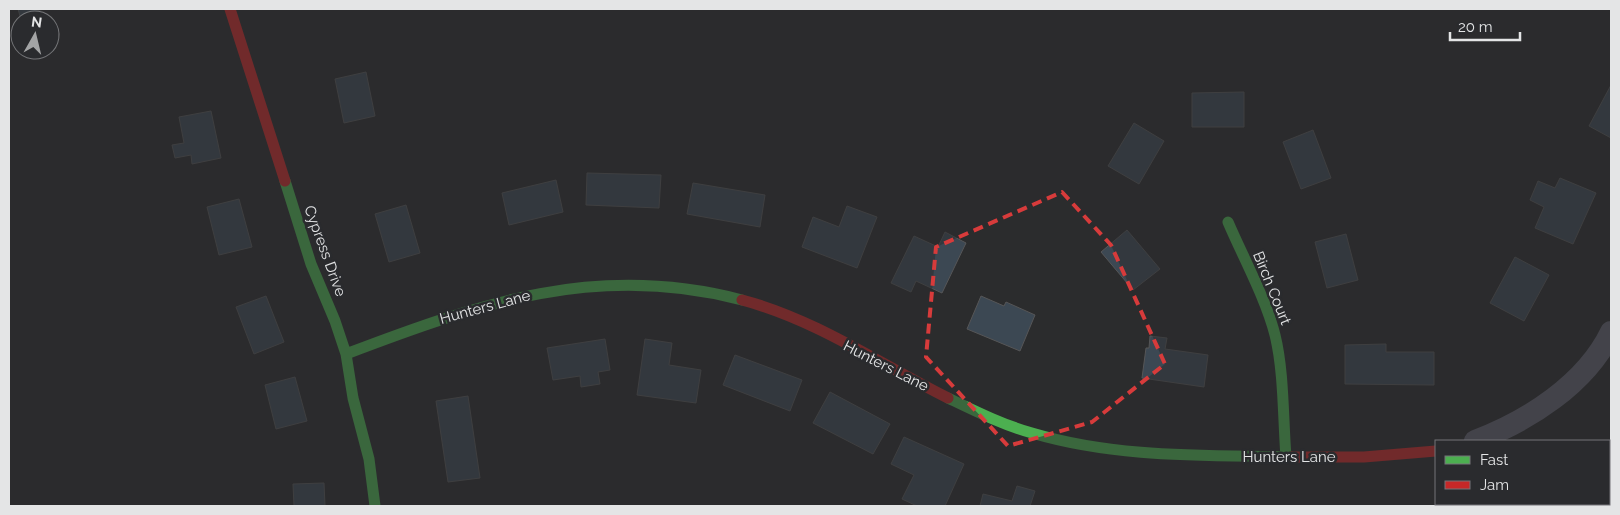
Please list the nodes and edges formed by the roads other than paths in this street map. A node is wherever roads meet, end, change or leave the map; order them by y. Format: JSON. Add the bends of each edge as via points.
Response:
{"nodes":[{"id":1,"x":230,"y":9,"type":"edge"},
{"id":2,"x":1228,"y":222,"type":"dead end"},
{"id":3,"x":1611,"y":332,"type":"edge"},
{"id":4,"x":346,"y":354,"type":"junction"},
{"id":5,"x":1477,"y":440,"type":"edge"},
{"id":6,"x":1435,"y":451,"type":"edge"},
{"id":7,"x":1286,"y":457,"type":"junction"},
{"id":8,"x":375,"y":506,"type":"edge"}],
"edges":[{"from":1,"to":4,"type":"street","name":"Cypress Drive","via":[[311,264]]},
{"from":2,"to":7,"type":"street","name":"Birch Court","via":[[1275,334]]},
{"from":3,"to":5,"type":"street","via":[[1588,365],[1565,389],[1538,409]]},
{"from":4,"to":7,"type":"street","name":"Hunters Lane","via":[[449,316],[523,296],[597,284],[669,285],[734,297],[789,316],[972,410],[1031,434],[1124,451],[1190,456]]},
{"from":4,"to":8,"type":"street","name":"Cypress Drive","via":[[353,398],[369,459]]},
{"from":6,"to":7,"type":"street","name":"Hunters Lane","via":[[1371,457]]}]}
